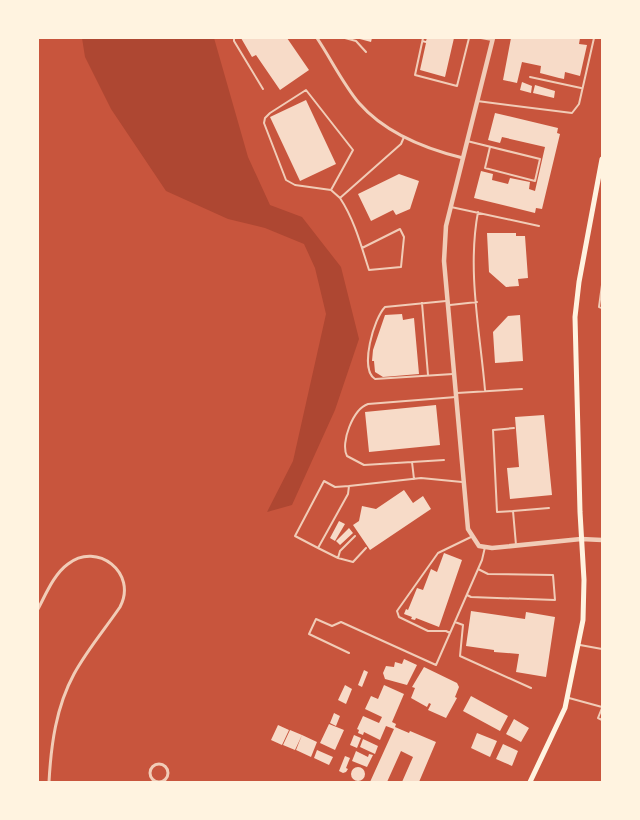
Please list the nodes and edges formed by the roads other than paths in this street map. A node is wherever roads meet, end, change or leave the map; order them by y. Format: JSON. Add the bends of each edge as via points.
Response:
{"nodes":[{"id":1,"x":234,"y":38,"type":"edge"},
{"id":2,"x":317,"y":38,"type":"edge"},
{"id":3,"x":345,"y":38,"type":"edge"},
{"id":4,"x":423,"y":38,"type":"edge"},
{"id":5,"x":469,"y":38,"type":"edge"},
{"id":6,"x":480,"y":38,"type":"edge"},
{"id":7,"x":594,"y":38,"type":"edge"},
{"id":8,"x":492,"y":39,"type":"edge"},
{"id":9,"x":366,"y":52,"type":"dead end"},
{"id":10,"x":530,"y":77,"type":"dead end"},
{"id":11,"x":582,"y":88,"type":"junction"},
{"id":12,"x":263,"y":89,"type":"dead end"},
{"id":13,"x":477,"y":101,"type":"junction"},
{"id":14,"x":404,"y":137,"type":"junction"},
{"id":15,"x":467,"y":141,"type":"junction"},
{"id":16,"x":490,"y":147,"type":"junction"},
{"id":17,"x":463,"y":158,"type":"junction"},
{"id":18,"x":602,"y":159,"type":"edge"},
{"id":19,"x":331,"y":190,"type":"junction"},
{"id":20,"x":340,"y":198,"type":"junction"},
{"id":21,"x":451,"y":206,"type":"junction"},
{"id":22,"x":478,"y":212,"type":"junction"},
{"id":23,"x":539,"y":226,"type":"dead end"},
{"id":24,"x":362,"y":248,"type":"junction"},
{"id":25,"x":602,"y":285,"type":"edge"},
{"id":26,"x":477,"y":302,"type":"junction"},
{"id":27,"x":422,"y":303,"type":"junction"},
{"id":28,"x":447,"y":303,"type":"junction"},
{"id":29,"x":602,"y":308,"type":"edge"},
{"id":30,"x":455,"y":373,"type":"junction"},
{"id":31,"x":428,"y":375,"type":"junction"},
{"id":32,"x":522,"y":389,"type":"dead end"},
{"id":33,"x":485,"y":390,"type":"junction"},
{"id":34,"x":457,"y":395,"type":"junction"},
{"id":35,"x":514,"y":428,"type":"dead end"},
{"id":36,"x":444,"y":460,"type":"dead end"},
{"id":37,"x":412,"y":462,"type":"junction"},
{"id":38,"x":414,"y":479,"type":"junction"},
{"id":39,"x":464,"y":482,"type":"junction"},
{"id":40,"x":349,"y":486,"type":"junction"},
{"id":41,"x":549,"y":508,"type":"dead end"},
{"id":42,"x":513,"y":511,"type":"junction"},
{"id":43,"x":355,"y":536,"type":"dead end"},
{"id":44,"x":472,"y":537,"type":"junction"},
{"id":45,"x":581,"y":539,"type":"junction"},
{"id":46,"x":602,"y":540,"type":"edge"},
{"id":47,"x":516,"y":545,"type":"junction"},
{"id":48,"x":485,"y":547,"type":"junction"},
{"id":49,"x":318,"y":548,"type":"junction"},
{"id":50,"x":366,"y":548,"type":"dead end"},
{"id":51,"x":338,"y":558,"type":"junction"},
{"id":52,"x":478,"y":569,"type":"junction"},
{"id":53,"x":467,"y":594,"type":"junction"},
{"id":54,"x":38,"y":609,"type":"edge"},
{"id":55,"x":455,"y":622,"type":"junction"},
{"id":56,"x":450,"y":633,"type":"junction"},
{"id":57,"x":578,"y":645,"type":"junction"},
{"id":58,"x":602,"y":649,"type":"edge"},
{"id":59,"x":349,"y":653,"type":"dead end"},
{"id":60,"x":531,"y":688,"type":"dead end"},
{"id":61,"x":567,"y":697,"type":"junction"},
{"id":62,"x":602,"y":707,"type":"edge"},
{"id":63,"x":602,"y":720,"type":"edge"},
{"id":64,"x":49,"y":782,"type":"edge"},
{"id":65,"x":160,"y":782,"type":"edge"},
{"id":66,"x":530,"y":782,"type":"edge"}],
"edges":[{"from":1,"to":12,"type":"lane"},
{"from":2,"to":14,"type":"street","via":[[359,103]]},
{"from":3,"to":9,"type":"lane","via":[[356,41]]},
{"from":4,"to":5,"type":"lane","via":[[415,76],[457,86]]},
{"from":6,"to":8,"type":"lane"},
{"from":7,"to":11,"type":"lane"},
{"from":8,"to":13,"type":"street"},
{"from":10,"to":11,"type":"lane"},
{"from":11,"to":13,"type":"lane","via":[[577,109],[572,113]]},
{"from":13,"to":15,"type":"street"},
{"from":14,"to":17,"type":"street"},
{"from":14,"to":20,"type":"lane","via":[[401,144]]},
{"from":15,"to":16,"type":"lane"},
{"from":15,"to":17,"type":"street"},
{"from":16,"to":16,"type":"lane","via":[[540,159],[535,181],[485,168]]},
{"from":17,"to":21,"type":"street"},
{"from":18,"to":45,"type":"main road","via":[[575,317]]},
{"from":19,"to":19,"type":"lane","via":[[353,150],[306,90],[270,113],[264,123],[286,180],[295,185]]},
{"from":19,"to":20,"type":"lane"},
{"from":20,"to":24,"type":"lane","via":[[349,211]]},
{"from":21,"to":22,"type":"lane"},
{"from":21,"to":28,"type":"street","via":[[444,261]]},
{"from":22,"to":23,"type":"lane"},
{"from":22,"to":26,"type":"lane","via":[[473,249]]},
{"from":24,"to":24,"type":"lane","via":[[369,270],[401,267],[404,237],[400,229]]},
{"from":25,"to":29,"type":"lane","via":[[599,308]]},
{"from":26,"to":28,"type":"lane"},
{"from":26,"to":33,"type":"lane"},
{"from":27,"to":28,"type":"lane"},
{"from":27,"to":31,"type":"lane"},
{"from":27,"to":31,"type":"lane","via":[[388,306],[382,310],[370,344],[368,369],[375,379]]},
{"from":28,"to":30,"type":"street"},
{"from":30,"to":31,"type":"lane"},
{"from":30,"to":34,"type":"street"},
{"from":32,"to":33,"type":"lane"},
{"from":33,"to":34,"type":"lane"},
{"from":34,"to":37,"type":"lane","via":[[368,404],[359,409],[344,442],[347,456],[364,465]]},
{"from":34,"to":39,"type":"street"},
{"from":35,"to":42,"type":"lane","via":[[493,430],[497,512]]},
{"from":36,"to":37,"type":"lane"},
{"from":37,"to":38,"type":"lane"},
{"from":38,"to":39,"type":"lane"},
{"from":38,"to":40,"type":"lane"},
{"from":39,"to":44,"type":"street","via":[[468,529]]},
{"from":40,"to":49,"type":"lane","via":[[348,494]]},
{"from":40,"to":49,"type":"lane","via":[[335,487],[324,481],[295,536]]},
{"from":41,"to":42,"type":"lane"},
{"from":42,"to":47,"type":"lane"},
{"from":43,"to":51,"type":"lane","via":[[340,551]]},
{"from":44,"to":48,"type":"street","via":[[479,546]]},
{"from":44,"to":56,"type":"lane","via":[[438,553],[397,611],[399,618],[428,631]]},
{"from":45,"to":46,"type":"street"},
{"from":45,"to":47,"type":"street"},
{"from":45,"to":57,"type":"main road","via":[[583,620]]},
{"from":47,"to":48,"type":"street"},
{"from":48,"to":52,"type":"lane"},
{"from":49,"to":51,"type":"lane"},
{"from":50,"to":51,"type":"lane","via":[[353,562]]},
{"from":52,"to":53,"type":"lane"},
{"from":52,"to":53,"type":"lane","via":[[488,574],[553,575],[555,600],[471,597]]},
{"from":53,"to":55,"type":"lane"},
{"from":54,"to":64,"type":"street","via":[[63,568],[73,560],[92,556],[110,562],[126,584],[123,602],[70,684],[56,719]]},
{"from":55,"to":56,"type":"lane"},
{"from":55,"to":60,"type":"lane","via":[[463,625],[460,656]]},
{"from":56,"to":59,"type":"lane","via":[[436,666],[341,622],[332,626],[316,619],[309,634]]},
{"from":57,"to":58,"type":"lane"},
{"from":57,"to":61,"type":"main road"},
{"from":61,"to":62,"type":"lane"},
{"from":61,"to":66,"type":"main road"},
{"from":62,"to":63,"type":"lane","via":[[598,718]]},
{"from":65,"to":65,"type":"street","via":[[168,774],[159,764],[150,774],[152,779]]}]}
